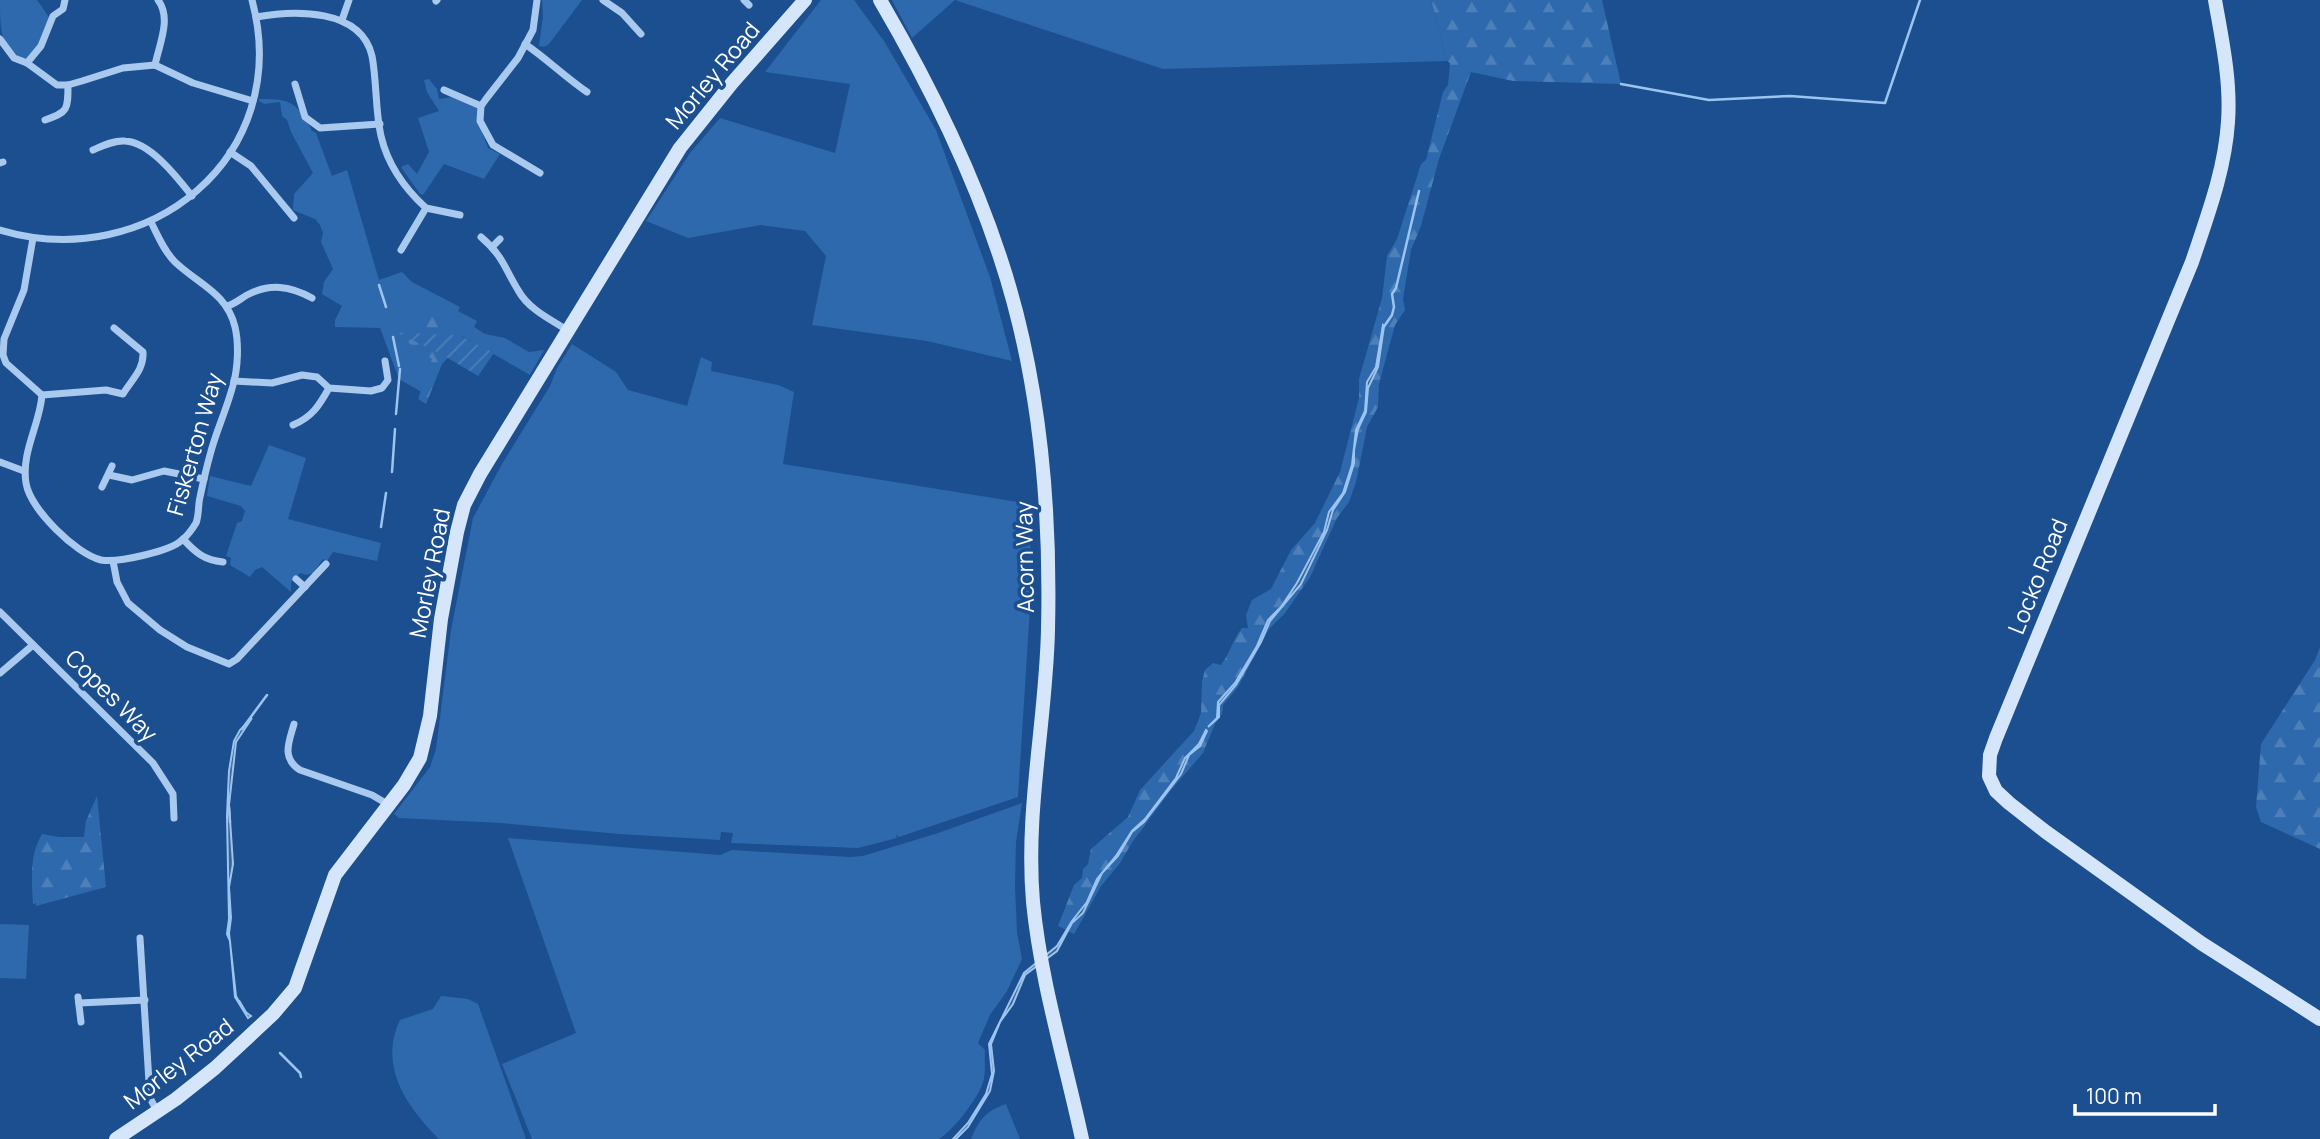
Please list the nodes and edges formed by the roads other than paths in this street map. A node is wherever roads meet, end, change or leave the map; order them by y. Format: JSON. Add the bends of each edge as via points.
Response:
{"nodes":[{"id":1,"x":65,"y":0,"type":"edge"},
{"id":2,"x":158,"y":0,"type":"edge"},
{"id":3,"x":252,"y":0,"type":"edge"},
{"id":4,"x":349,"y":0,"type":"edge"},
{"id":5,"x":537,"y":0,"type":"edge"},
{"id":6,"x":603,"y":0,"type":"edge"},
{"id":7,"x":805,"y":0,"type":"edge"},
{"id":8,"x":880,"y":0,"type":"edge"},
{"id":9,"x":2215,"y":0,"type":"edge"},
{"id":10,"x":256,"y":17,"type":"junction"},
{"id":11,"x":342,"y":20,"type":"junction"},
{"id":12,"x":641,"y":34,"type":"dead end"},
{"id":13,"x":0,"y":39,"type":"edge"},
{"id":14,"x":525,"y":44,"type":"junction"},
{"id":15,"x":27,"y":63,"type":"junction"},
{"id":16,"x":155,"y":65,"type":"junction"},
{"id":17,"x":295,"y":84,"type":"dead end"},
{"id":18,"x":68,"y":85,"type":"junction"},
{"id":19,"x":444,"y":90,"type":"dead end"},
{"id":20,"x":587,"y":92,"type":"dead end"},
{"id":21,"x":253,"y":101,"type":"junction"},
{"id":22,"x":481,"y":106,"type":"junction"},
{"id":23,"x":45,"y":120,"type":"dead end"},
{"id":24,"x":380,"y":124,"type":"junction"},
{"id":25,"x":93,"y":150,"type":"dead end"},
{"id":26,"x":230,"y":152,"type":"junction"},
{"id":27,"x":540,"y":173,"type":"dead end"},
{"id":28,"x":192,"y":196,"type":"junction"},
{"id":29,"x":426,"y":208,"type":"junction"},
{"id":30,"x":460,"y":215,"type":"dead end"},
{"id":31,"x":294,"y":218,"type":"dead end"},
{"id":32,"x":151,"y":222,"type":"junction"},
{"id":33,"x":0,"y":230,"type":"edge"},
{"id":34,"x":481,"y":237,"type":"dead end"},
{"id":35,"x":33,"y":238,"type":"junction"},
{"id":36,"x":500,"y":239,"type":"dead end"},
{"id":37,"x":492,"y":247,"type":"junction"},
{"id":38,"x":401,"y":250,"type":"dead end"},
{"id":39,"x":312,"y":298,"type":"dead end"},
{"id":40,"x":227,"y":306,"type":"junction"},
{"id":41,"x":114,"y":328,"type":"dead end"},
{"id":42,"x":569,"y":331,"type":"junction"},
{"id":43,"x":2,"y":340,"type":"edge"},
{"id":44,"x":385,"y":361,"type":"dead end"},
{"id":45,"x":234,"y":381,"type":"junction"},
{"id":46,"x":329,"y":388,"type":"junction"},
{"id":47,"x":42,"y":395,"type":"junction"},
{"id":48,"x":293,"y":425,"type":"dead end"},
{"id":49,"x":0,"y":462,"type":"edge"},
{"id":50,"x":112,"y":466,"type":"dead end"},
{"id":51,"x":24,"y":471,"type":"junction"},
{"id":52,"x":109,"y":475,"type":"junction"},
{"id":53,"x":204,"y":479,"type":"junction"},
{"id":54,"x":102,"y":487,"type":"dead end"},
{"id":55,"x":183,"y":538,"type":"junction"},
{"id":56,"x":113,"y":561,"type":"junction"},
{"id":57,"x":223,"y":562,"type":"dead end"},
{"id":58,"x":326,"y":564,"type":"dead end"},
{"id":59,"x":296,"y":579,"type":"dead end"},
{"id":60,"x":306,"y":587,"type":"junction"},
{"id":61,"x":0,"y":612,"type":"edge"},
{"id":62,"x":33,"y":645,"type":"junction"},
{"id":63,"x":0,"y":673,"type":"edge"},
{"id":64,"x":294,"y":724,"type":"dead end"},
{"id":65,"x":389,"y":805,"type":"junction"},
{"id":66,"x":174,"y":818,"type":"dead end"},
{"id":67,"x":140,"y":938,"type":"dead end"},
{"id":68,"x":145,"y":1000,"type":"junction"},
{"id":69,"x":2320,"y":1019,"type":"edge"},
{"id":70,"x":81,"y":1022,"type":"dead end"},
{"id":71,"x":158,"y":1111,"type":"junction"},
{"id":72,"x":116,"y":1139,"type":"edge"},
{"id":73,"x":1082,"y":1139,"type":"edge"}],
"edges":[{"from":1,"to":15,"type":"street"},
{"from":2,"to":16,"type":"street","via":[[165,19]]},
{"from":3,"to":10,"type":"street"},
{"from":4,"to":11,"type":"street"},
{"from":5,"to":14,"type":"street","via":[[533,30]]},
{"from":6,"to":12,"type":"street"},
{"from":7,"to":42,"type":"street","name":"Morley Road","via":[[680,148]]},
{"from":8,"to":73,"type":"street","name":"Acorn Way","via":[[970,174],[1000,258],[1030,380],[1045,488],[1049,582],[1034,797],[1033,900],[1041,962]]},
{"from":9,"to":69,"type":"street","name":"Locko Road","via":[[2227,70],[2229,119],[2211,202],[2192,262],[1988,767],[1996,791],[2046,832],[2201,943]]},
{"from":10,"to":11,"type":"street","via":[[290,14]]},
{"from":10,"to":21,"type":"street","via":[[258,62]]},
{"from":11,"to":24,"type":"street","via":[[362,34],[371,53]]},
{"from":13,"to":15,"type":"street","via":[[14,58]]},
{"from":14,"to":20,"type":"street"},
{"from":14,"to":22,"type":"street"},
{"from":15,"to":18,"type":"street","via":[[57,85]]},
{"from":16,"to":18,"type":"street","via":[[123,68]]},
{"from":16,"to":21,"type":"street","via":[[193,83]]},
{"from":17,"to":24,"type":"street","via":[[305,117],[320,128]]},
{"from":18,"to":23,"type":"street","via":[[68,106],[62,114]]},
{"from":19,"to":22,"type":"street"},
{"from":21,"to":26,"type":"street"},
{"from":22,"to":27,"type":"street","via":[[480,121],[493,145]]},
{"from":24,"to":29,"type":"street","via":[[390,164],[407,191]]},
{"from":25,"to":28,"type":"street","via":[[124,141],[141,145],[174,173]]},
{"from":26,"to":28,"type":"street"},
{"from":26,"to":31,"type":"street","via":[[251,166]]},
{"from":28,"to":32,"type":"street"},
{"from":29,"to":30,"type":"street"},
{"from":29,"to":38,"type":"street"},
{"from":32,"to":35,"type":"street","via":[[95,239]]},
{"from":32,"to":40,"type":"street","via":[[176,263]]},
{"from":33,"to":35,"type":"street"},
{"from":34,"to":37,"type":"street"},
{"from":35,"to":43,"type":"street","via":[[24,290]]},
{"from":36,"to":37,"type":"street"},
{"from":37,"to":42,"type":"street","via":[[523,297]]},
{"from":39,"to":40,"type":"street","via":[[297,290],[264,287]]},
{"from":40,"to":45,"type":"street","name":"Fiskerton Way","via":[[235,327]]},
{"from":41,"to":47,"type":"street","via":[[143,352],[139,372],[123,394],[106,390]]},
{"from":42,"to":65,"type":"street","name":"Morley Road","via":[[464,505],[445,597],[425,741],[411,774]]},
{"from":43,"to":47,"type":"street","via":[[6,363]]},
{"from":44,"to":46,"type":"street","via":[[388,380],[382,388]]},
{"from":45,"to":46,"type":"street","via":[[272,383],[302,375],[317,377]]},
{"from":45,"to":53,"type":"street","name":"Fiskerton Way"},
{"from":46,"to":48,"type":"street","via":[[313,413]]},
{"from":47,"to":51,"type":"street"},
{"from":49,"to":51,"type":"street"},
{"from":50,"to":52,"type":"street"},
{"from":51,"to":56,"type":"street","via":[[32,501],[46,519],[91,556]]},
{"from":52,"to":53,"type":"street","via":[[132,480],[164,471]]},
{"from":52,"to":54,"type":"street"},
{"from":53,"to":55,"type":"street","name":"Fiskerton Way","via":[[196,522]]},
{"from":55,"to":56,"type":"street","name":"Fiskerton Way","via":[[165,550]]},
{"from":55,"to":57,"type":"street","via":[[206,560]]},
{"from":56,"to":60,"type":"street","via":[[128,603],[187,647],[229,664]]},
{"from":58,"to":60,"type":"street"},
{"from":59,"to":60,"type":"street"},
{"from":61,"to":62,"type":"street","name":"Copes Way"},
{"from":62,"to":63,"type":"street"},
{"from":62,"to":66,"type":"street","name":"Copes Way","via":[[153,763],[173,794]]},
{"from":64,"to":65,"type":"street","via":[[287,749],[293,765]]},
{"from":65,"to":71,"type":"street","name":"Morley Road","via":[[335,875],[296,988],[215,1068]]},
{"from":67,"to":68,"type":"street"},
{"from":68,"to":70,"type":"street","via":[[79,1000]]},
{"from":68,"to":71,"type":"street","via":[[150,1098]]},
{"from":71,"to":72,"type":"street","name":"Morley Road"}]}
